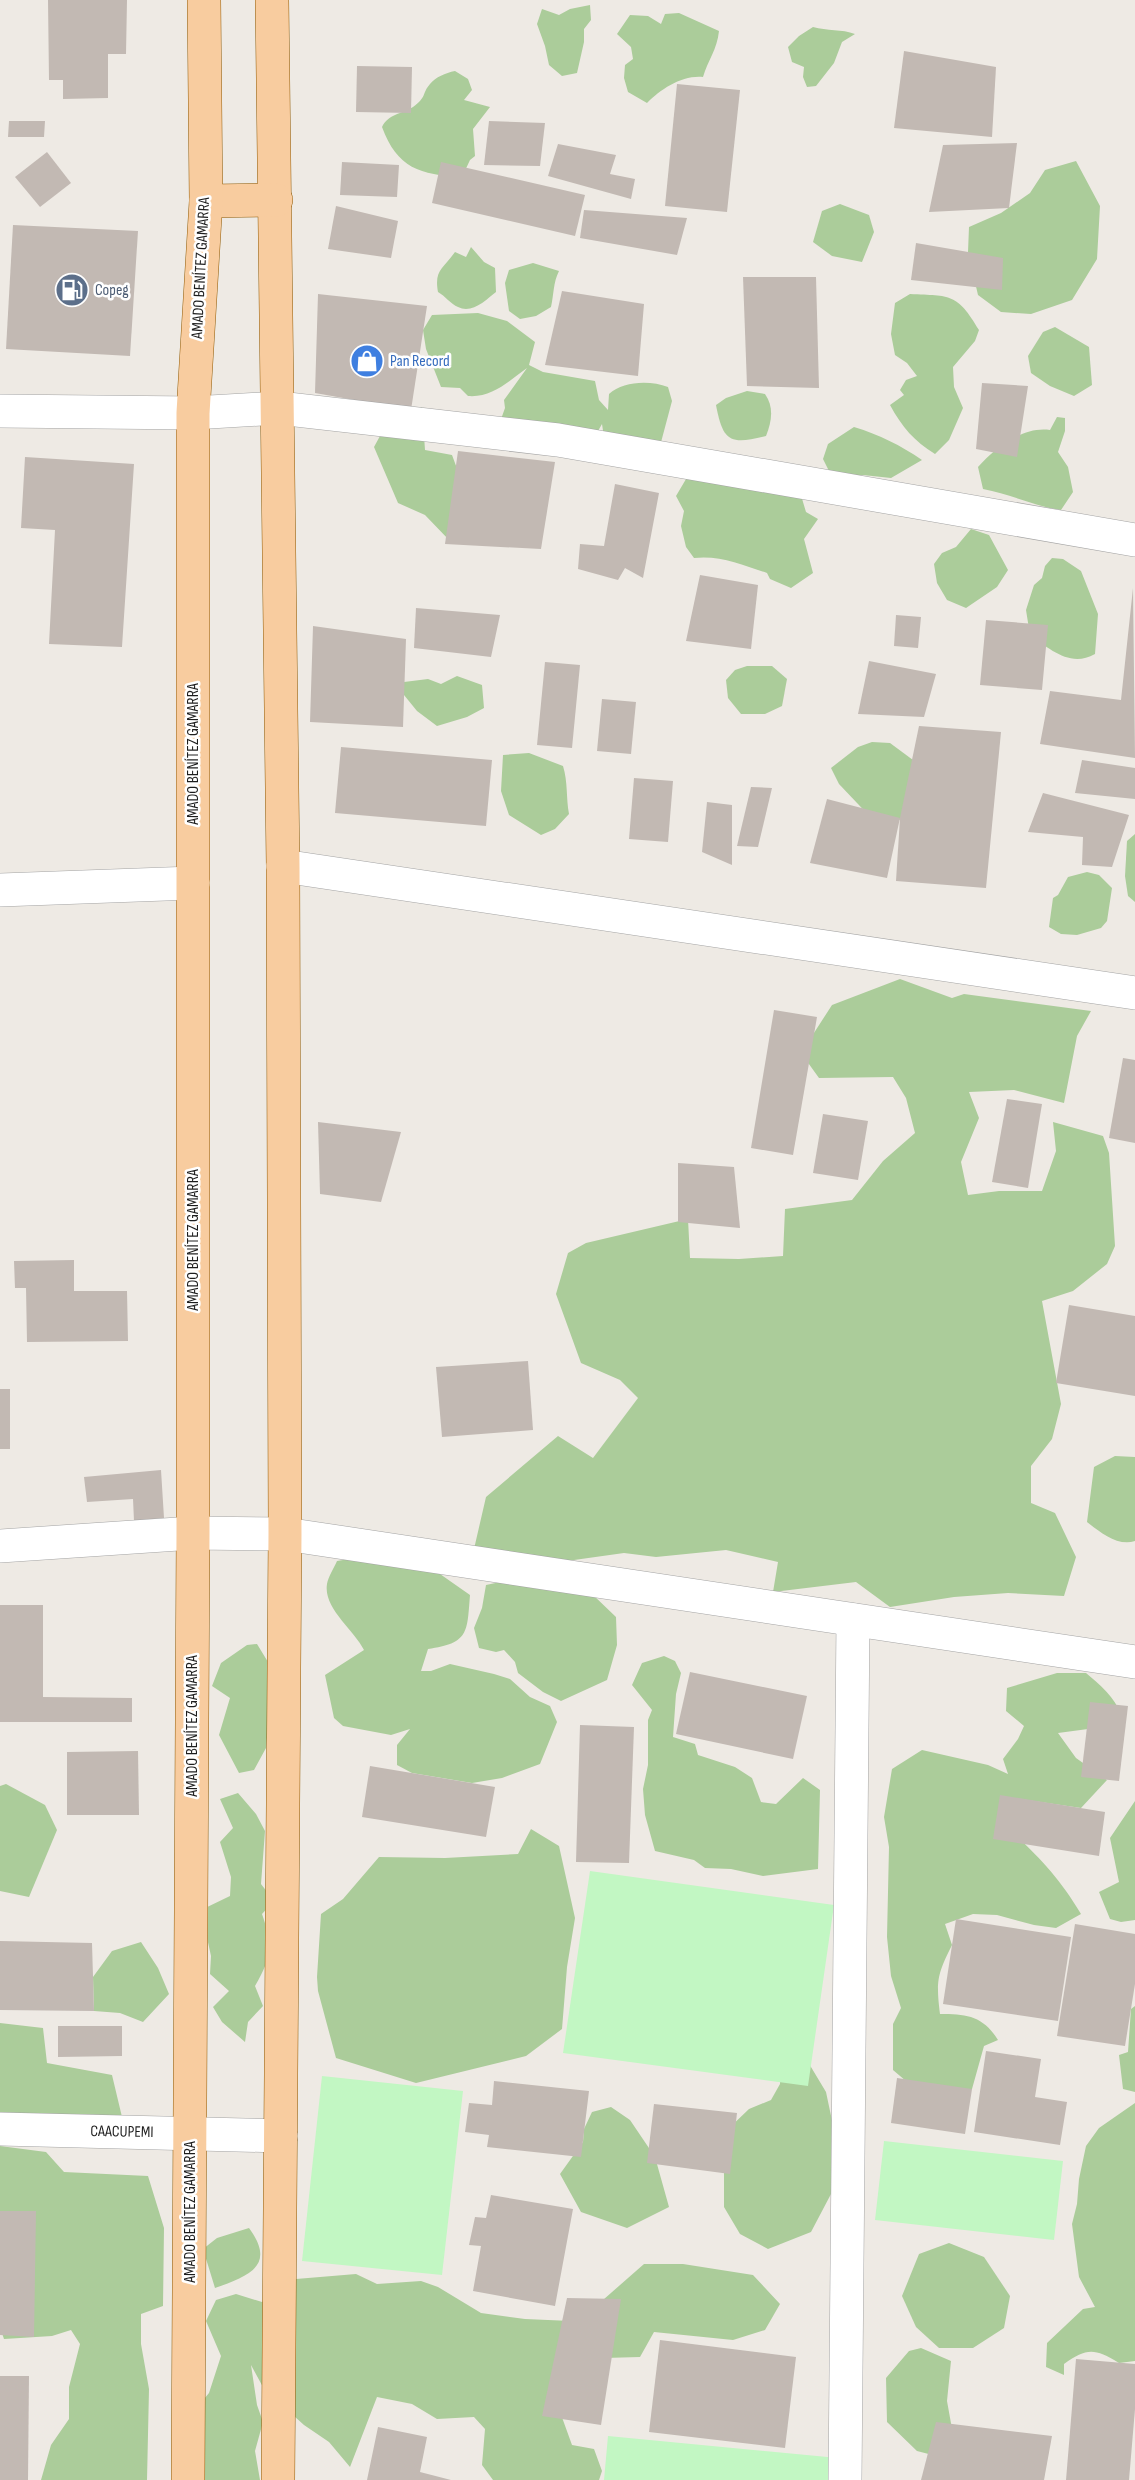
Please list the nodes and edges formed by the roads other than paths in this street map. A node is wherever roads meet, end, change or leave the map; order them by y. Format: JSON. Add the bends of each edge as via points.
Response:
{"nodes":[{"id":1,"x":204,"y":0,"type":"edge"},
{"id":2,"x":272,"y":0,"type":"edge"},
{"id":3,"x":276,"y":200,"type":"junction"},
{"id":4,"x":206,"y":201,"type":"junction"},
{"id":5,"x":279,"y":408,"type":"junction"},
{"id":6,"x":0,"y":411,"type":"edge"},
{"id":7,"x":193,"y":413,"type":"junction"},
{"id":8,"x":1135,"y":540,"type":"edge"},
{"id":9,"x":283,"y":866,"type":"junction"},
{"id":10,"x":193,"y":883,"type":"junction"},
{"id":11,"x":0,"y":890,"type":"edge"},
{"id":12,"x":1135,"y":993,"type":"edge"},
{"id":13,"x":193,"y":1533,"type":"junction"},
{"id":14,"x":285,"y":1534,"type":"junction"},
{"id":15,"x":0,"y":1546,"type":"edge"},
{"id":16,"x":853,"y":1620,"type":"junction"},
{"id":17,"x":1135,"y":1662,"type":"edge"},
{"id":18,"x":0,"y":2129,"type":"edge"},
{"id":19,"x":190,"y":2134,"type":"junction"},
{"id":20,"x":281,"y":2136,"type":"junction"},
{"id":21,"x":188,"y":2480,"type":"edge"},
{"id":22,"x":279,"y":2480,"type":"edge"},
{"id":23,"x":845,"y":2480,"type":"edge"}],
"edges":[{"from":1,"to":4,"type":"main road","name":"AMADO BENÍTEZ GAMARRA"},
{"from":2,"to":3,"type":"main road"},
{"from":3,"to":4,"type":"main road"},
{"from":3,"to":5,"type":"main road"},
{"from":4,"to":7,"type":"main road","name":"AMADO BENÍTEZ GAMARRA"},
{"from":5,"to":7,"type":"street"},
{"from":5,"to":8,"type":"street","via":[[558,440]]},
{"from":5,"to":9,"type":"main road"},
{"from":6,"to":7,"type":"street"},
{"from":7,"to":10,"type":"main road","name":"AMADO BENÍTEZ GAMARRA"},
{"from":9,"to":12,"type":"street"},
{"from":9,"to":14,"type":"main road"},
{"from":10,"to":11,"type":"street"},
{"from":10,"to":13,"type":"main road","name":"AMADO BENÍTEZ GAMARRA"},
{"from":13,"to":14,"type":"street"},
{"from":13,"to":15,"type":"street"},
{"from":13,"to":19,"type":"main road","name":"AMADO BENÍTEZ GAMARRA"},
{"from":14,"to":16,"type":"street"},
{"from":14,"to":20,"type":"main road"},
{"from":16,"to":17,"type":"street"},
{"from":16,"to":23,"type":"street"},
{"from":18,"to":19,"type":"street","name":"CAACUPEMI"},
{"from":19,"to":20,"type":"street","name":"CAACUPEMI"},
{"from":19,"to":21,"type":"main road","name":"AMADO BENÍTEZ GAMARRA"},
{"from":20,"to":22,"type":"main road"}]}
